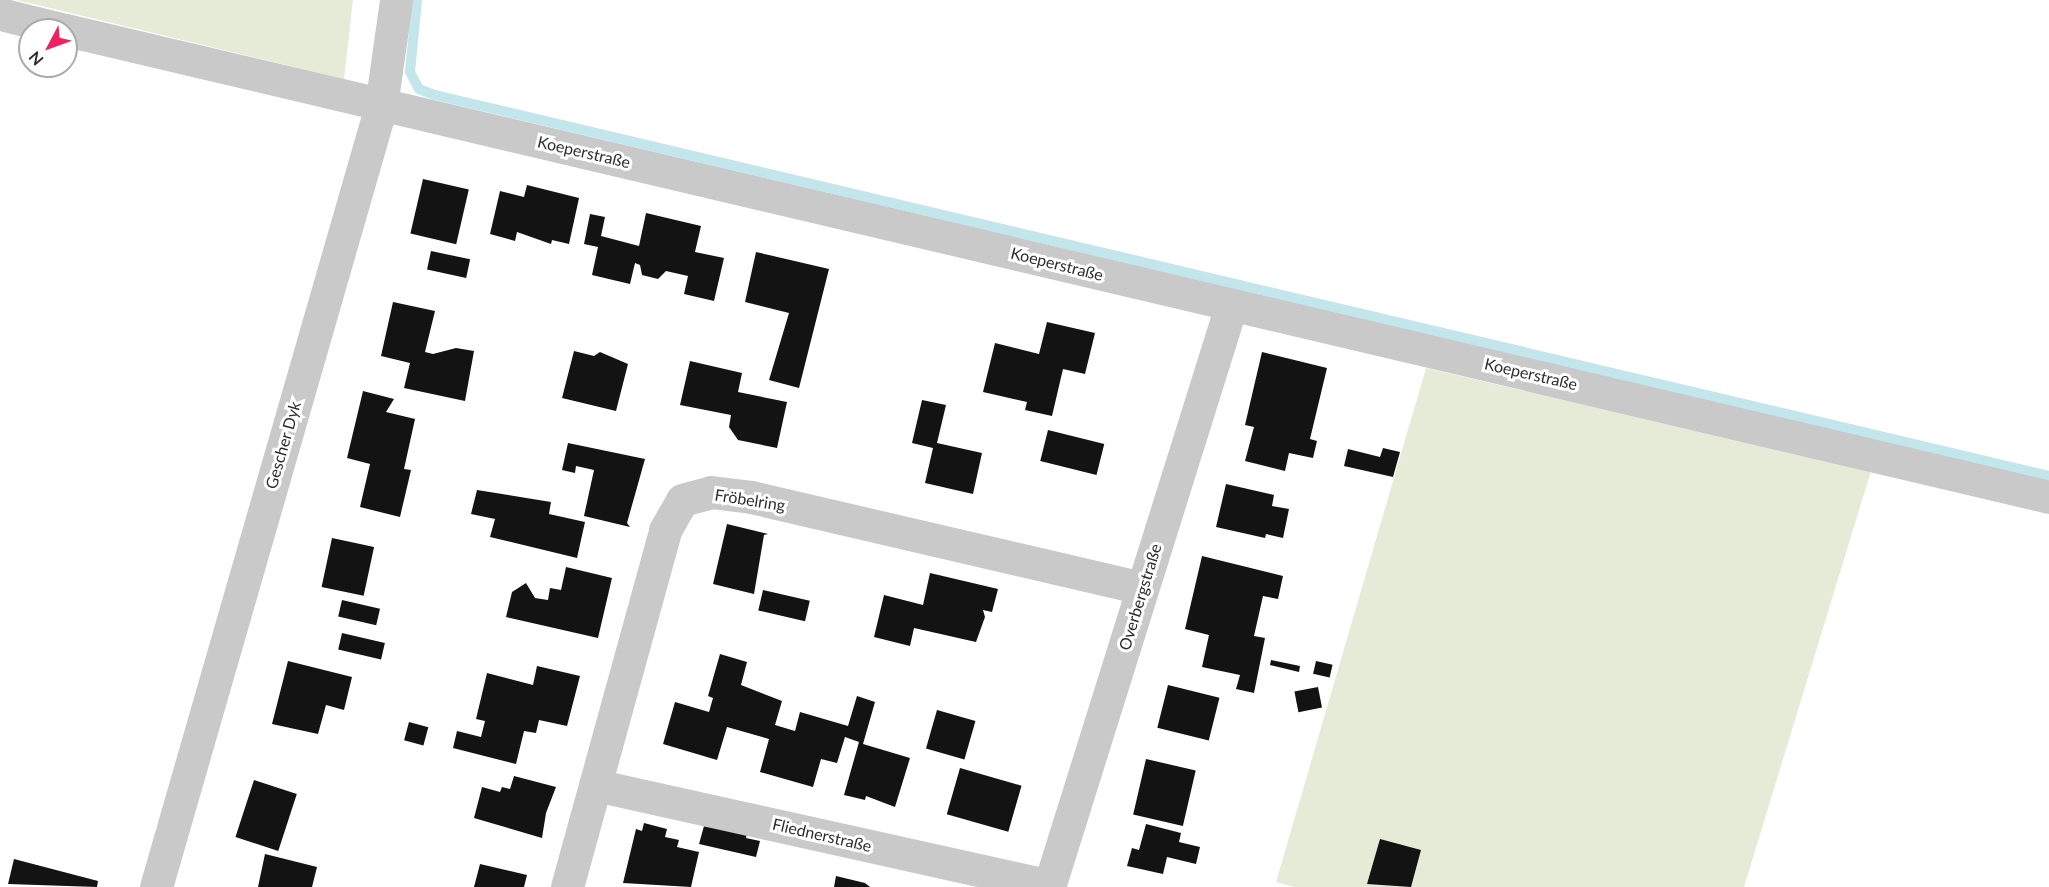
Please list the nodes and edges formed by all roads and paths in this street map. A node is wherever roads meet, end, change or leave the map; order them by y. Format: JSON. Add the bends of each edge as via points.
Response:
{"nodes":[{"id":1,"x":396,"y":0,"type":"edge"},
{"id":2,"x":0,"y":14,"type":"edge"},
{"id":3,"x":18,"y":18,"type":"edge"},
{"id":4,"x":78,"y":33,"type":"edge"},
{"id":5,"x":381,"y":106,"type":"junction"},
{"id":6,"x":1230,"y":306,"type":"junction"},
{"id":7,"x":2049,"y":496,"type":"edge"},
{"id":8,"x":1142,"y":588,"type":"junction"},
{"id":9,"x":595,"y":784,"type":"junction"},
{"id":10,"x":156,"y":887,"type":"edge"},
{"id":11,"x":567,"y":887,"type":"edge"},
{"id":12,"x":1049,"y":887,"type":"edge"}],
"edges":[{"from":1,"to":5,"type":"street","name":"Gescher Dyk"},
{"from":2,"to":3,"type":"street","name":"Koeperstraße"},
{"from":4,"to":5,"type":"street","name":"Koeperstraße"},
{"from":5,"to":6,"type":"street","name":"Koeperstraße"},
{"from":5,"to":10,"type":"street","name":"Gescher Dyk"},
{"from":6,"to":7,"type":"street","name":"Koeperstraße"},
{"from":6,"to":8,"type":"street","name":"Overbergstraße"},
{"from":8,"to":9,"type":"street","name":"Fröbelring","via":[[751,497],[711,492],[682,500],[665,530]]},
{"from":8,"to":12,"type":"street","name":"Overbergstraße"},
{"from":9,"to":11,"type":"street","name":"Fröbelring"},
{"from":9,"to":12,"type":"street","name":"Fliednerstraße"}]}
